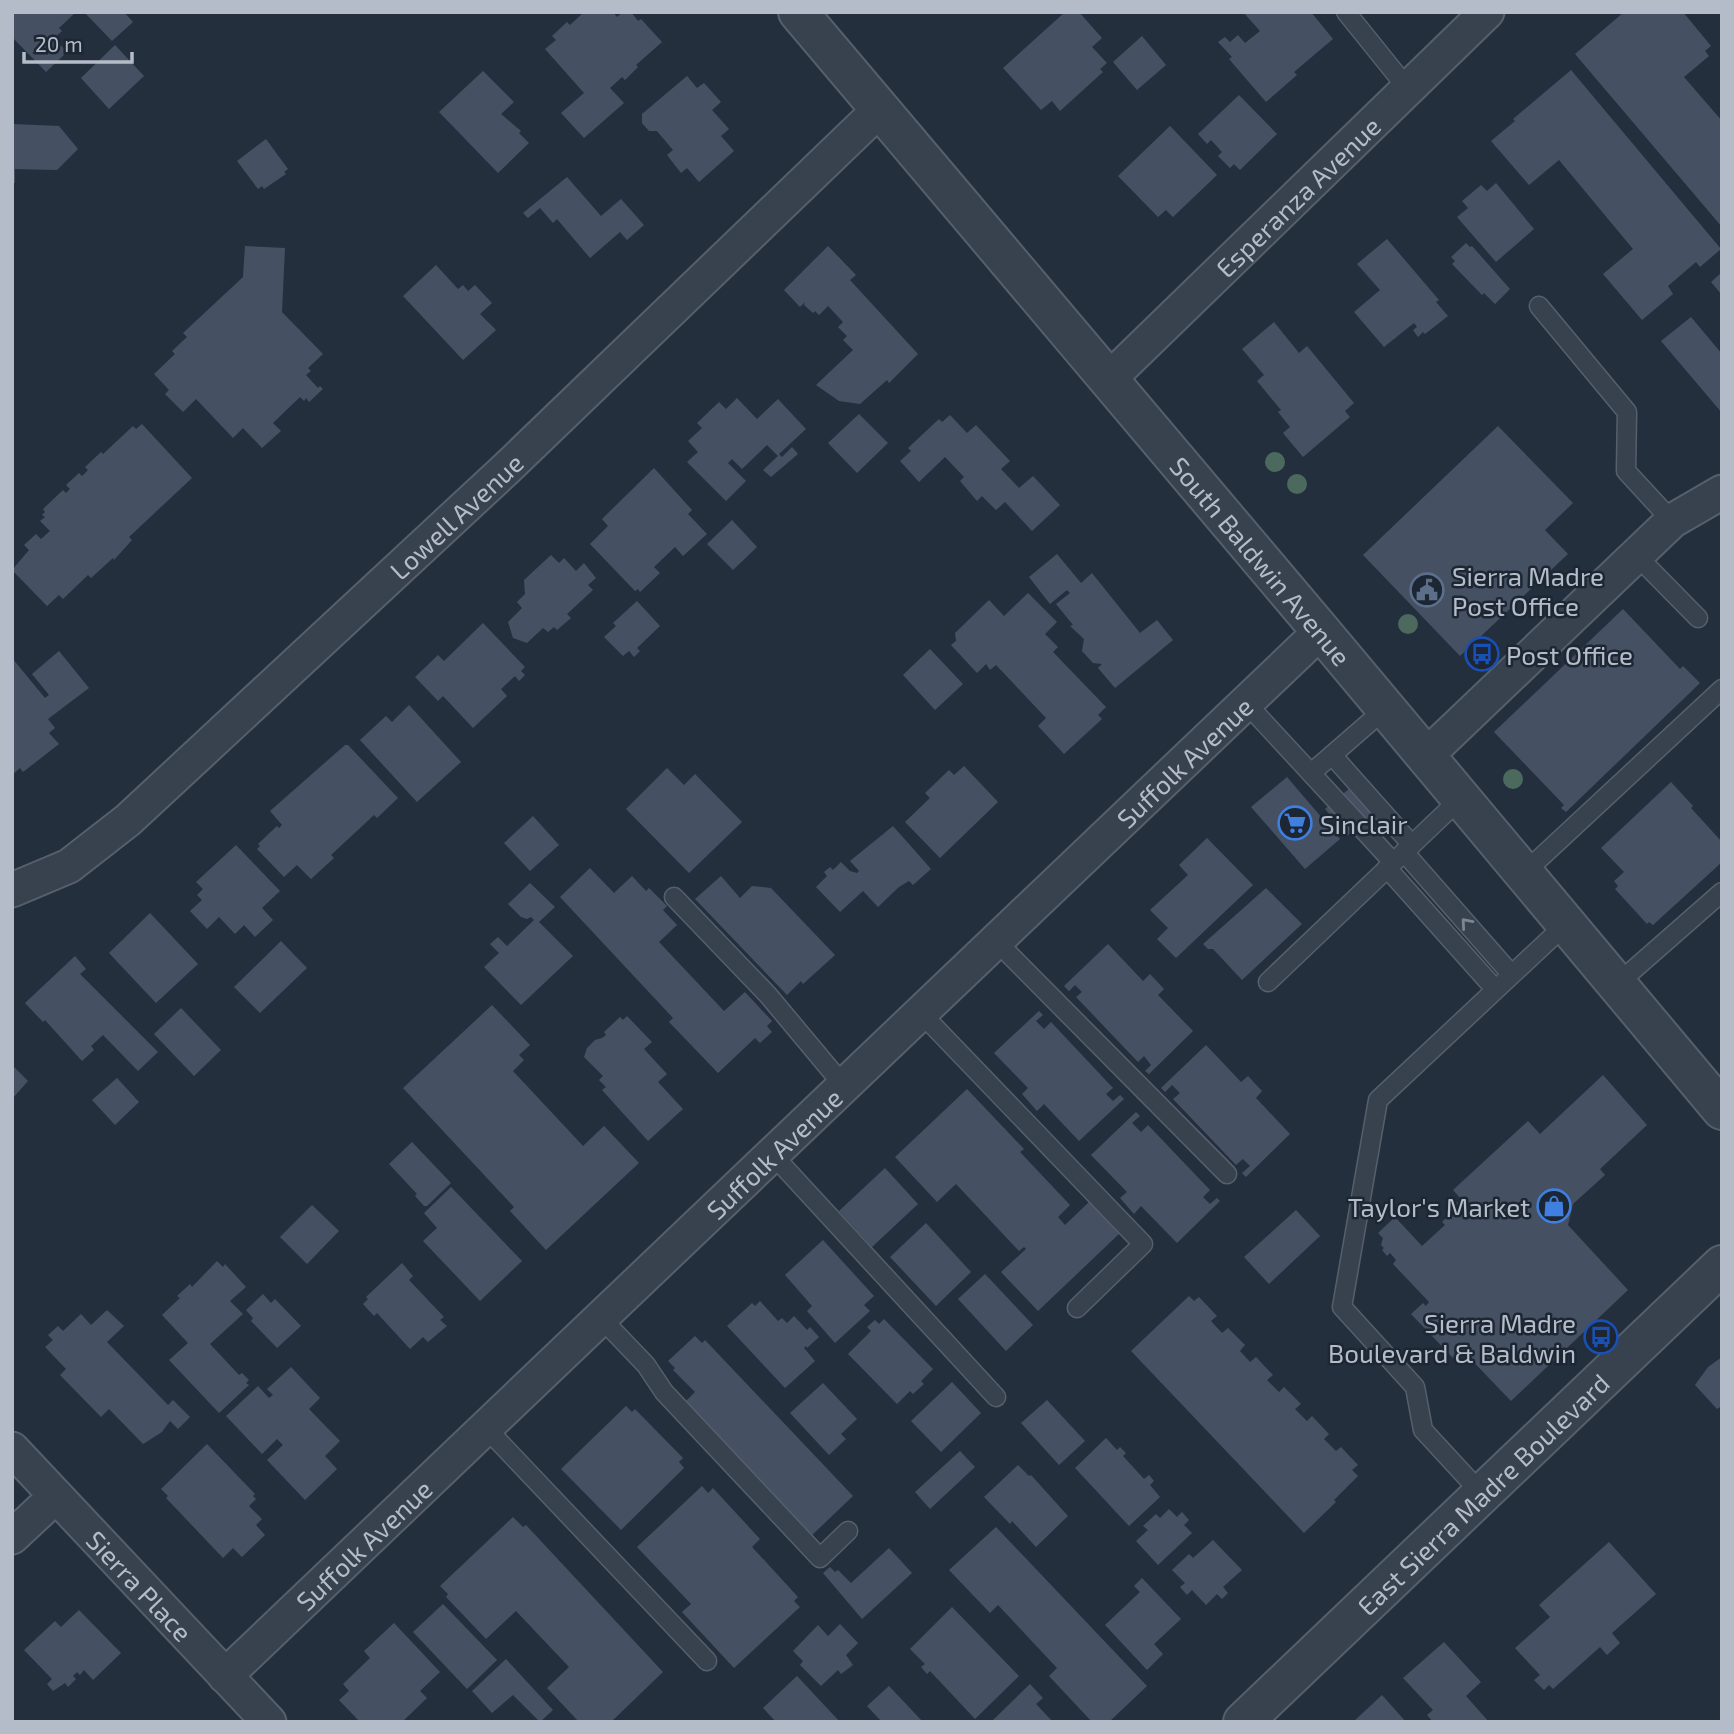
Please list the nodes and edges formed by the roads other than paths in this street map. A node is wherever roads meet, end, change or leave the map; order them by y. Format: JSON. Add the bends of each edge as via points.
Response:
{"nodes":[{"id":1,"x":797,"y":12,"type":"edge"},
{"id":2,"x":1346,"y":12,"type":"edge"},
{"id":3,"x":1487,"y":12,"type":"edge"},
{"id":4,"x":1408,"y":89,"type":"junction"},
{"id":5,"x":879,"y":110,"type":"junction"},
{"id":6,"x":1539,"y":306,"type":"dead end"},
{"id":7,"x":1108,"y":380,"type":"junction"},
{"id":8,"x":1722,"y":492,"type":"edge"},
{"id":9,"x":1672,"y":521,"type":"junction"},
{"id":10,"x":1636,"y":555,"type":"junction"},
{"id":11,"x":1699,"y":618,"type":"dead end"},
{"id":12,"x":1321,"y":631,"type":"junction"},
{"id":13,"x":1722,"y":689,"type":"edge"},
{"id":14,"x":1247,"y":703,"type":"junction"},
{"id":15,"x":1386,"y":708,"type":"junction"},
{"id":16,"x":1332,"y":755,"type":"junction"},
{"id":17,"x":1426,"y":756,"type":"junction"},
{"id":18,"x":1311,"y":773,"type":"junction"},
{"id":19,"x":1461,"y":798,"type":"junction"},
{"id":20,"x":1399,"y":857,"type":"junction"},
{"id":21,"x":1524,"y":873,"type":"junction"},
{"id":22,"x":12,"y":890,"type":"edge"},
{"id":23,"x":1722,"y":892,"type":"edge"},
{"id":24,"x":674,"y":897,"type":"dead end"},
{"id":25,"x":1566,"y":924,"type":"junction"},
{"id":26,"x":996,"y":941,"type":"junction"},
{"id":27,"x":1511,"y":974,"type":"junction"},
{"id":28,"x":1268,"y":982,"type":"dead end"},
{"id":29,"x":1616,"y":985,"type":"junction"},
{"id":30,"x":1494,"y":989,"type":"junction"},
{"id":31,"x":921,"y":1013,"type":"junction"},
{"id":32,"x":844,"y":1086,"type":"junction"},
{"id":33,"x":1722,"y":1110,"type":"edge"},
{"id":34,"x":772,"y":1154,"type":"junction"},
{"id":35,"x":1227,"y":1174,"type":"dead end"},
{"id":36,"x":1722,"y":1265,"type":"edge"},
{"id":37,"x":1077,"y":1308,"type":"dead end"},
{"id":38,"x":601,"y":1318,"type":"junction"},
{"id":39,"x":996,"y":1397,"type":"dead end"},
{"id":40,"x":486,"y":1428,"type":"junction"},
{"id":41,"x":12,"y":1449,"type":"edge"},
{"id":42,"x":1482,"y":1494,"type":"junction"},
{"id":43,"x":56,"y":1496,"type":"junction"},
{"id":44,"x":848,"y":1531,"type":"dead end"},
{"id":45,"x":12,"y":1537,"type":"edge"},
{"id":46,"x":707,"y":1661,"type":"dead end"},
{"id":47,"x":225,"y":1676,"type":"junction"},
{"id":48,"x":269,"y":1722,"type":"edge"},
{"id":49,"x":1243,"y":1722,"type":"edge"}],
"edges":[{"from":1,"to":5,"type":"street","name":"South Baldwin Avenue"},
{"from":2,"to":4,"type":"lane"},
{"from":3,"to":4,"type":"street","name":"Esperanza Avenue"},
{"from":4,"to":7,"type":"street","name":"Esperanza Avenue"},
{"from":5,"to":7,"type":"street","name":"South Baldwin Avenue"},
{"from":5,"to":22,"type":"street","name":"Lowell Avenue","via":[[497,477],[128,820],[69,866]]},
{"from":6,"to":9,"type":"lane","via":[[1627,412],[1626,471]]},
{"from":7,"to":12,"type":"street","name":"South Baldwin Avenue"},
{"from":8,"to":9,"type":"street"},
{"from":9,"to":10,"type":"street"},
{"from":10,"to":11,"type":"lane"},
{"from":10,"to":17,"type":"street"},
{"from":12,"to":14,"type":"street","name":"Suffolk Avenue"},
{"from":12,"to":15,"type":"street","name":"South Baldwin Avenue"},
{"from":13,"to":21,"type":"lane"},
{"from":14,"to":18,"type":"lane"},
{"from":14,"to":26,"type":"street","name":"Suffolk Avenue"},
{"from":15,"to":16,"type":"lane"},
{"from":15,"to":17,"type":"street","name":"South Baldwin Avenue"},
{"from":16,"to":18,"type":"lane"},
{"from":16,"to":20,"type":"lane"},
{"from":17,"to":19,"type":"street","name":"South Baldwin Avenue"},
{"from":18,"to":20,"type":"lane"},
{"from":19,"to":20,"type":"lane"},
{"from":19,"to":21,"type":"street","name":"South Baldwin Avenue"},
{"from":27,"to":20,"type":"lane","one_way":true},
{"from":20,"to":28,"type":"lane"},
{"from":20,"to":30,"type":"lane"},
{"from":21,"to":25,"type":"street","name":"South Baldwin Avenue"},
{"from":23,"to":29,"type":"lane"},
{"from":24,"to":32,"type":"lane","via":[[768,995]]},
{"from":25,"to":27,"type":"lane"},
{"from":25,"to":29,"type":"street","name":"South Baldwin Avenue"},
{"from":26,"to":31,"type":"street","name":"Suffolk Avenue"},
{"from":26,"to":35,"type":"lane"},
{"from":27,"to":30,"type":"lane"},
{"from":29,"to":33,"type":"street","name":"South Baldwin Avenue"},
{"from":30,"to":42,"type":"lane","via":[[1378,1100],[1342,1307],[1415,1387],[1423,1430]]},
{"from":31,"to":32,"type":"street","name":"Suffolk Avenue"},
{"from":31,"to":37,"type":"lane","via":[[1143,1244]]},
{"from":32,"to":34,"type":"street","name":"Suffolk Avenue"},
{"from":34,"to":38,"type":"street","name":"Suffolk Avenue"},
{"from":34,"to":39,"type":"lane"},
{"from":36,"to":42,"type":"street","name":"East Sierra Madre Boulevard"},
{"from":38,"to":40,"type":"street","name":"Suffolk Avenue"},
{"from":38,"to":44,"type":"lane","via":[[820,1558]]},
{"from":40,"to":46,"type":"lane"},
{"from":40,"to":47,"type":"street","name":"Suffolk Avenue"},
{"from":41,"to":43,"type":"street","name":"Sierra Place"},
{"from":42,"to":49,"type":"street","name":"East Sierra Madre Boulevard"},
{"from":43,"to":45,"type":"street"},
{"from":43,"to":47,"type":"street","name":"Sierra Place"},
{"from":47,"to":48,"type":"street","name":"Sierra Place"}]}
